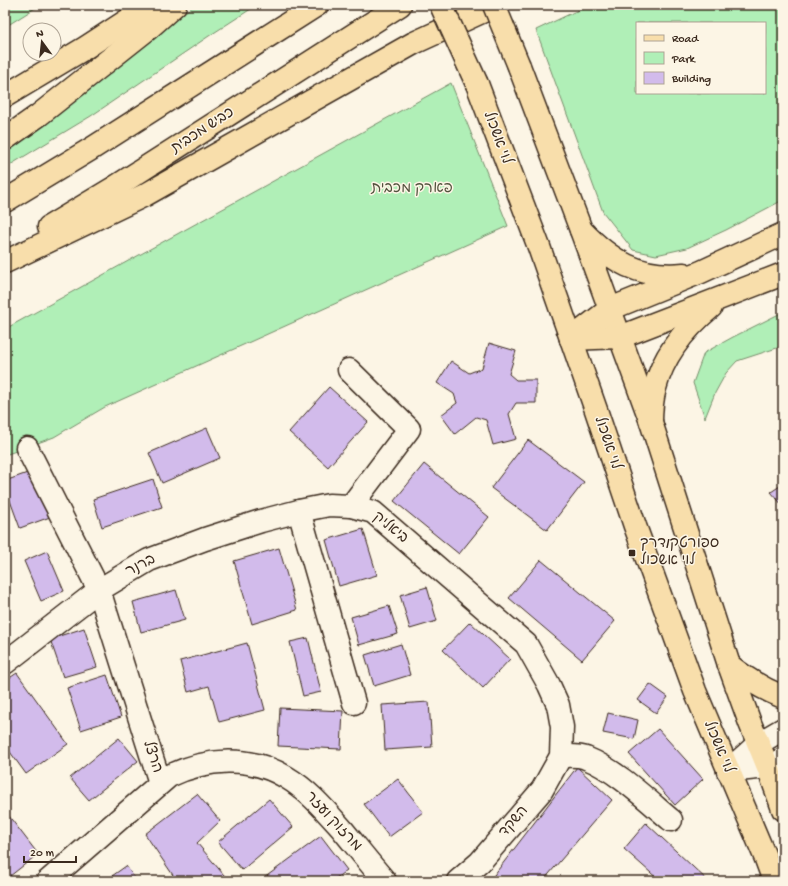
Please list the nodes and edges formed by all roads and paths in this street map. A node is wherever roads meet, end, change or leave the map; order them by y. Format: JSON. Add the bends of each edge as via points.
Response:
{"nodes":[{"id":1,"x":151,"y":5,"type":"edge"},
{"id":2,"x":175,"y":5,"type":"edge"},
{"id":3,"x":317,"y":5,"type":"edge"},
{"id":4,"x":400,"y":5,"type":"edge"},
{"id":5,"x":442,"y":5,"type":"edge"},
{"id":6,"x":495,"y":5,"type":"edge"},
{"id":7,"x":5,"y":96,"type":"edge"},
{"id":8,"x":5,"y":140,"type":"edge"},
{"id":9,"x":5,"y":201,"type":"edge"},
{"id":10,"x":581,"y":230,"type":"junction"},
{"id":11,"x":783,"y":234,"type":"edge"},
{"id":12,"x":5,"y":253,"type":"edge"},
{"id":13,"x":5,"y":262,"type":"edge"},
{"id":14,"x":701,"y":272,"type":"junction"},
{"id":15,"x":783,"y":274,"type":"edge"},
{"id":16,"x":720,"y":298,"type":"junction"},
{"id":17,"x":610,"y":309,"type":"junction"},
{"id":18,"x":620,"y":337,"type":"junction"},
{"id":19,"x":571,"y":339,"type":"junction"},
{"id":20,"x":349,"y":370,"type":"dead end"},
{"id":21,"x":651,"y":422,"type":"junction"},
{"id":22,"x":27,"y":448,"type":"dead end"},
{"id":23,"x":352,"y":506,"type":"junction"},
{"id":24,"x":299,"y":510,"type":"junction"},
{"id":25,"x":99,"y":590,"type":"junction"},
{"id":26,"x":5,"y":663,"type":"edge"},
{"id":27,"x":729,"y":665,"type":"junction"},
{"id":28,"x":783,"y":697,"type":"edge"},
{"id":29,"x":354,"y":703,"type":"dead end"},
{"id":30,"x":783,"y":729,"type":"edge"},
{"id":31,"x":759,"y":743,"type":"junction"},
{"id":32,"x":561,"y":756,"type":"junction"},
{"id":33,"x":776,"y":763,"type":"edge"},
{"id":34,"x":728,"y":771,"type":"junction"},
{"id":35,"x":160,"y":783,"type":"junction"},
{"id":36,"x":783,"y":808,"type":"edge"},
{"id":37,"x":671,"y":820,"type":"dead end"},
{"id":38,"x":379,"y":879,"type":"edge"},
{"id":39,"x":48,"y":881,"type":"edge"},
{"id":40,"x":458,"y":881,"type":"edge"},
{"id":41,"x":774,"y":881,"type":"edge"}],
"edges":[{"from":1,"to":7,"type":"main road"},
{"from":2,"to":8,"type":"main road"},
{"from":3,"to":9,"type":"main road"},
{"from":4,"to":12,"type":"main road","name":"כביש מכבית","via":[[112,189]]},
{"from":5,"to":19,"type":"main road","name":"לוי אשכול","bridge":true,"via":[[476,84],[539,247]]},
{"from":6,"to":10,"type":"main road","bridge":true},
{"from":6,"to":13,"type":"main road","via":[[414,43],[145,195]]},
{"from":10,"to":14,"type":"main road","via":[[617,261],[647,273],[664,275]]},
{"from":10,"to":17,"type":"main road"},
{"from":11,"to":14,"type":"main road"},
{"from":14,"to":17,"type":"main road"},
{"from":15,"to":16,"type":"main road"},
{"from":16,"to":18,"type":"main road"},
{"from":16,"to":21,"type":"main road","via":[[683,335],[663,364],[655,387]]},
{"from":17,"to":18,"type":"main road"},
{"from":17,"to":19,"type":"main road"},
{"from":18,"to":19,"type":"main road"},
{"from":18,"to":21,"type":"main road"},
{"from":19,"to":34,"type":"main road","name":"לוי אשכול","via":[[685,666]]},
{"from":20,"to":23,"type":"street","via":[[409,429]]},
{"from":21,"to":27,"type":"main road"},
{"from":22,"to":25,"type":"street","name":"הרצל"},
{"from":23,"to":24,"type":"street","name":"ביאליק","via":[[329,505]]},
{"from":23,"to":32,"type":"street","name":"ביאליק","via":[[373,512],[526,644],[558,705],[562,727]]},
{"from":24,"to":25,"type":"street","name":"ברנר","via":[[205,539],[149,560]]},
{"from":24,"to":29,"type":"street"},
{"from":25,"to":26,"type":"street","name":"ברנר"},
{"from":25,"to":35,"type":"street","name":"הרצל"},
{"from":27,"to":28,"type":"main road","via":[[753,682]]},
{"from":27,"to":31,"type":"main road"},
{"from":30,"to":31,"type":"street"},
{"from":31,"to":33,"type":"main road"},
{"from":31,"to":34,"type":"street"},
{"from":32,"to":37,"type":"street","via":[[584,758],[608,769]]},
{"from":32,"to":40,"type":"street","name":"השקד","via":[[542,790],[480,862]]},
{"from":33,"to":34,"type":"street"},
{"from":33,"to":36,"type":"main road"},
{"from":34,"to":41,"type":"main road","name":"לוי אשכול"},
{"from":35,"to":38,"type":"street","name":"מרזוק ועזר","via":[[181,770],[225,761],[249,762],[277,772],[287,777],[326,810]]},
{"from":35,"to":39,"type":"street","name":"הרצל"}]}
